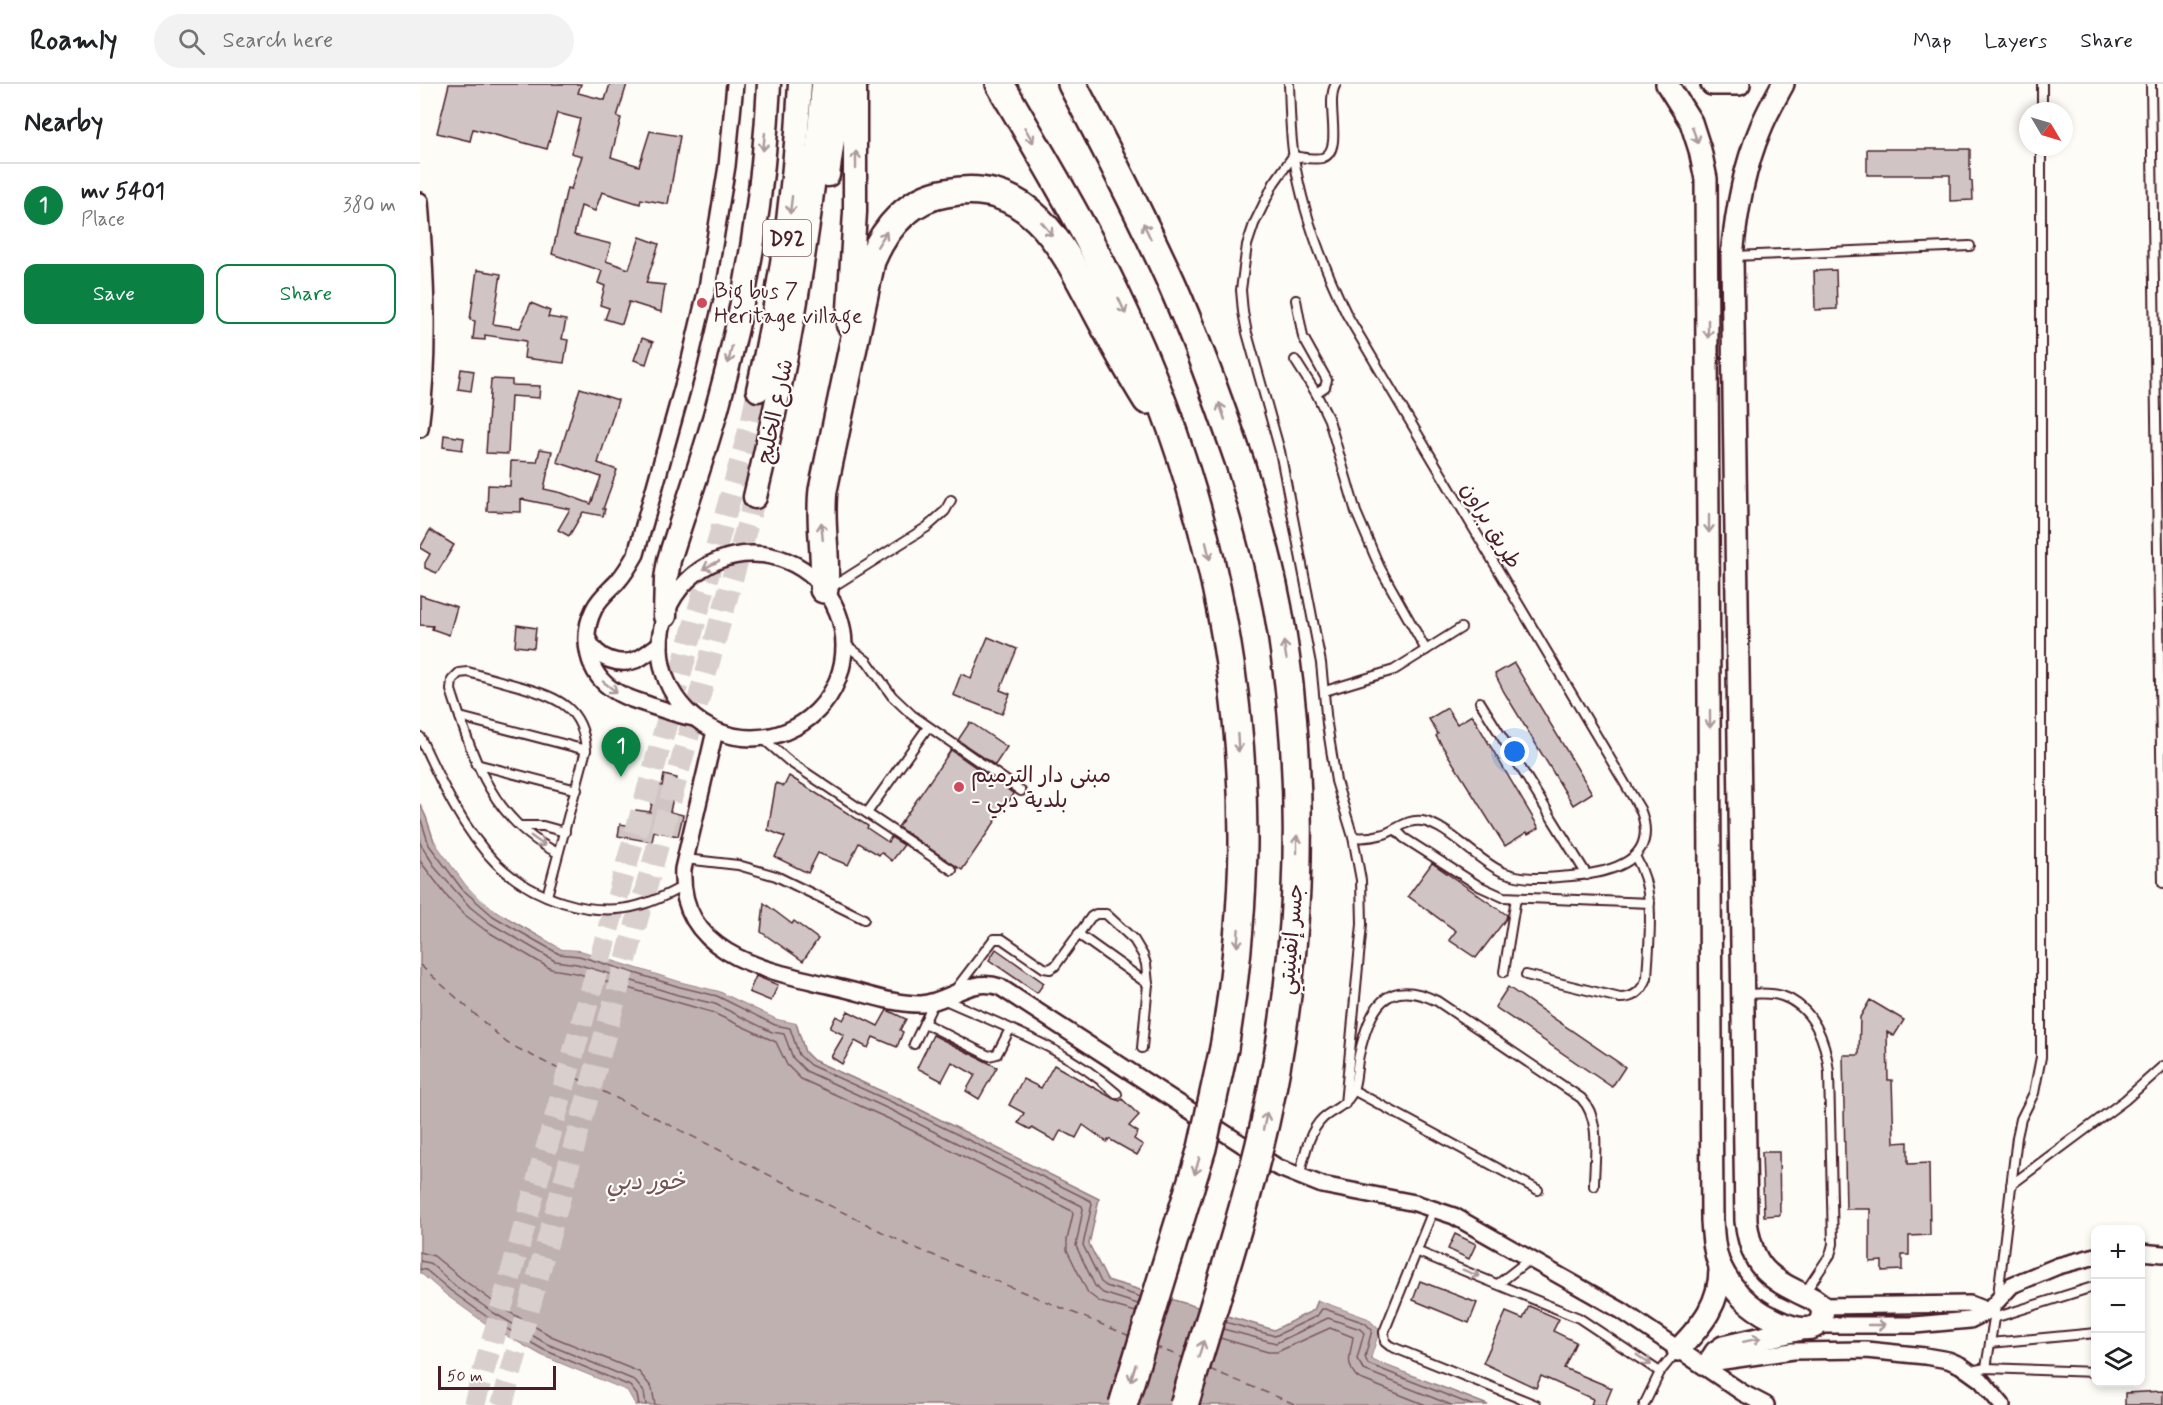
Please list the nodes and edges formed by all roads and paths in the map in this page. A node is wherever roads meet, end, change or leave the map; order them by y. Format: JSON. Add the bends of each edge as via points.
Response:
{"nodes":[{"id":1,"x":735,"y":84,"type":"edge"},
{"id":2,"x":769,"y":84,"type":"edge"},
{"id":3,"x":800,"y":84,"type":"edge"},
{"id":4,"x":823,"y":84,"type":"edge"},
{"id":5,"x":841,"y":84,"type":"edge"},
{"id":6,"x":855,"y":84,"type":"edge"},
{"id":7,"x":1000,"y":84,"type":"edge"},
{"id":8,"x":1072,"y":84,"type":"edge"},
{"id":9,"x":1289,"y":84,"type":"edge"},
{"id":10,"x":1336,"y":84,"type":"edge"},
{"id":11,"x":1668,"y":84,"type":"edge"},
{"id":12,"x":1712,"y":84,"type":"edge"},
{"id":13,"x":1739,"y":84,"type":"edge"},
{"id":14,"x":1783,"y":84,"type":"edge"},
{"id":15,"x":2042,"y":84,"type":"edge"},
{"id":16,"x":2151,"y":84,"type":"edge"},
{"id":17,"x":2042,"y":102,"type":"edge"},
{"id":18,"x":1293,"y":156,"type":"junction"},
{"id":19,"x":2041,"y":156,"type":"edge"},
{"id":20,"x":420,"y":201,"type":"edge"},
{"id":21,"x":1970,"y":246,"type":"dead end"},
{"id":22,"x":1732,"y":256,"type":"junction"},
{"id":23,"x":1296,"y":300,"type":"dead end"},
{"id":24,"x":792,"y":325,"type":"junction"},
{"id":25,"x":1295,"y":360,"type":"dead end"},
{"id":26,"x":846,"y":386,"type":"junction"},
{"id":27,"x":758,"y":390,"type":"tunnel mouth"},
{"id":28,"x":1316,"y":393,"type":"junction"},
{"id":29,"x":420,"y":429,"type":"edge"},
{"id":30,"x":1177,"y":446,"type":"junction"},
{"id":31,"x":755,"y":497,"type":"tunnel mouth"},
{"id":32,"x":951,"y":501,"type":"dead end"},
{"id":33,"x":825,"y":590,"type":"junction"},
{"id":34,"x":665,"y":616,"type":"junction"},
{"id":35,"x":1461,"y":628,"type":"dead end"},
{"id":36,"x":587,"y":636,"type":"junction"},
{"id":37,"x":843,"y":642,"type":"junction"},
{"id":38,"x":660,"y":644,"type":"junction"},
{"id":39,"x":1426,"y":650,"type":"junction"},
{"id":40,"x":1325,"y":691,"type":"junction"},
{"id":41,"x":1480,"y":702,"type":"dead end"},
{"id":42,"x":460,"y":717,"type":"junction"},
{"id":43,"x":694,"y":718,"type":"junction"},
{"id":44,"x":928,"y":727,"type":"junction"},
{"id":45,"x":715,"y":731,"type":"junction"},
{"id":46,"x":420,"y":737,"type":"edge"},
{"id":47,"x":761,"y":737,"type":"junction"},
{"id":48,"x":586,"y":750,"type":"junction"},
{"id":49,"x":476,"y":764,"type":"junction"},
{"id":50,"x":576,"y":790,"type":"junction"},
{"id":51,"x":1021,"y":791,"type":"dead end"},
{"id":52,"x":867,"y":813,"type":"junction"},
{"id":53,"x":2162,"y":823,"type":"edge"},
{"id":54,"x":520,"y":826,"type":"junction"},
{"id":55,"x":1395,"y":829,"type":"junction"},
{"id":56,"x":565,"y":832,"type":"junction"},
{"id":57,"x":1353,"y":837,"type":"junction"},
{"id":58,"x":558,"y":853,"type":"junction"},
{"id":59,"x":1635,"y":856,"type":"junction"},
{"id":60,"x":685,"y":859,"type":"junction"},
{"id":61,"x":952,"y":870,"type":"dead end"},
{"id":62,"x":1587,"y":875,"type":"junction"},
{"id":63,"x":2163,"y":883,"type":"edge"},
{"id":64,"x":682,"y":887,"type":"junction"},
{"id":65,"x":547,"y":896,"type":"junction"},
{"id":66,"x":1516,"y":898,"type":"junction"},
{"id":67,"x":1650,"y":903,"type":"junction"},
{"id":68,"x":864,"y":920,"type":"dead end"},
{"id":69,"x":1078,"y":934,"type":"junction"},
{"id":70,"x":1504,"y":972,"type":"dead end"},
{"id":71,"x":1526,"y":975,"type":"dead end"},
{"id":72,"x":1711,"y":977,"type":"junction"},
{"id":73,"x":1148,"y":984,"type":"junction"},
{"id":74,"x":1742,"y":985,"type":"junction"},
{"id":75,"x":943,"y":999,"type":"junction"},
{"id":76,"x":924,"y":1023,"type":"junction"},
{"id":77,"x":1010,"y":1029,"type":"junction"},
{"id":78,"x":914,"y":1044,"type":"dead end"},
{"id":79,"x":1142,"y":1048,"type":"dead end"},
{"id":80,"x":2163,"y":1066,"type":"edge"},
{"id":81,"x":1353,"y":1090,"type":"junction"},
{"id":82,"x":1117,"y":1094,"type":"dead end"},
{"id":83,"x":1345,"y":1104,"type":"junction"},
{"id":84,"x":1299,"y":1177,"type":"junction"},
{"id":85,"x":2011,"y":1185,"type":"junction"},
{"id":86,"x":1594,"y":1186,"type":"dead end"},
{"id":87,"x":1538,"y":1190,"type":"dead end"},
{"id":88,"x":1434,"y":1208,"type":"junction"},
{"id":89,"x":1416,"y":1251,"type":"junction"},
{"id":90,"x":2145,"y":1252,"type":"edge"},
{"id":91,"x":2163,"y":1254,"type":"edge"},
{"id":92,"x":2091,"y":1257,"type":"edge"},
{"id":93,"x":1530,"y":1259,"type":"junction"},
{"id":94,"x":1720,"y":1266,"type":"junction"},
{"id":95,"x":1498,"y":1284,"type":"junction"},
{"id":96,"x":2091,"y":1287,"type":"edge"},
{"id":97,"x":1993,"y":1310,"type":"junction"},
{"id":98,"x":1811,"y":1313,"type":"junction"},
{"id":99,"x":2091,"y":1333,"type":"edge"},
{"id":100,"x":1990,"y":1343,"type":"junction"},
{"id":101,"x":1678,"y":1350,"type":"junction"},
{"id":102,"x":1704,"y":1363,"type":"junction"},
{"id":103,"x":1986,"y":1368,"type":"junction"},
{"id":104,"x":1969,"y":1371,"type":"junction"},
{"id":105,"x":1660,"y":1372,"type":"junction"},
{"id":106,"x":2091,"y":1372,"type":"edge"},
{"id":107,"x":1123,"y":1405,"type":"edge"},
{"id":108,"x":1184,"y":1405,"type":"edge"},
{"id":109,"x":1536,"y":1405,"type":"edge"},
{"id":110,"x":1644,"y":1405,"type":"edge"},
{"id":111,"x":1766,"y":1405,"type":"edge"},
{"id":112,"x":2002,"y":1405,"type":"edge"}],
"edges":[{"from":1,"to":36,"type":"street","via":[[715,247],[688,368],[636,554],[595,606]]},
{"from":2,"to":34,"type":"main road","one_way":true,"via":[[758,194],[741,303],[715,416],[669,560]]},
{"from":3,"to":27,"type":"main road","name":"شارع الخليج","number":"D92","one_way":true,"via":[[788,230]]},
{"from":4,"to":24,"type":"main road","name":"شارع الخليج"},
{"from":5,"to":24,"type":"main road","name":"شارع الخليج","via":[[822,208]]},
{"from":26,"to":6,"type":"main road","one_way":true,"via":[[855,212]]},
{"from":7,"to":30,"type":"highway","one_way":true,"via":[[1117,295]]},
{"from":108,"to":8,"type":"highway","name":"جسر إنفينيتي","one_way":true,"bridge":true,"via":[[1239,1225],[1265,1120],[1284,1015],[1294,908],[1297,800],[1291,699],[1275,593],[1255,512],[1221,405],[1146,227]]},
{"from":9,"to":18,"type":"lane","name":"طريق براون"},
{"from":10,"to":18,"type":"lane","via":[[1331,97],[1331,150],[1319,159]]},
{"from":11,"to":72,"type":"street","one_way":true,"via":[[1690,122],[1706,179]]},
{"from":12,"to":13,"type":"street"},
{"from":14,"to":22,"type":"street","via":[[1760,129],[1749,162]]},
{"from":15,"to":17,"type":"lane"},
{"from":16,"to":53,"type":"lane"},
{"from":18,"to":40,"type":"lane","via":[[1274,183],[1254,224],[1241,290],[1247,333],[1280,452]]},
{"from":18,"to":59,"type":"lane","name":"طريق براون","via":[[1315,243],[1347,315],[1640,809],[1644,838]]},
{"from":19,"to":85,"type":"lane","via":[[2041,1057],[2034,1093],[2021,1119]]},
{"from":20,"to":29,"type":"street","via":[[427,307]]},
{"from":21,"to":22,"type":"lane"},
{"from":22,"to":74,"type":"street"},
{"from":23,"to":28,"type":"lane","via":[[1303,337],[1327,380]]},
{"from":24,"to":31,"type":"main road","name":"شارع الخليج"},
{"from":25,"to":28,"type":"lane"},
{"from":26,"to":30,"type":"highway","one_way":true,"via":[[871,261],[884,235],[903,213],[928,198],[956,191],[985,191],[1012,200],[1046,226],[1133,378]]},
{"from":33,"to":26,"type":"highway","one_way":true,"via":[[822,503]]},
{"from":28,"to":39,"type":"lane","via":[[1329,420],[1364,531]]},
{"from":30,"to":107,"type":"highway","one_way":true,"bridge":true,"via":[[1217,593],[1236,714],[1243,846],[1238,947],[1224,1048],[1205,1138]]},
{"from":32,"to":33,"type":"lane","via":[[927,527]]},
{"from":33,"to":34,"type":"street","one_way":true,"via":[[803,570],[778,558],[736,555],[710,564],[693,576],[678,591]]},
{"from":33,"to":37,"type":"street","via":[[838,615]]},
{"from":34,"to":38,"type":"street"},
{"from":35,"to":39,"type":"lane"},
{"from":36,"to":38,"type":"street","via":[[601,655],[616,662],[640,658]]},
{"from":36,"to":43,"type":"street","one_way":true,"via":[[591,664],[609,687]]},
{"from":37,"to":44,"type":"lane","via":[[867,661],[903,707]]},
{"from":37,"to":47,"type":"street","via":[[838,676],[821,706],[800,724]]},
{"from":38,"to":43,"type":"street","via":[[668,685]]},
{"from":39,"to":40,"type":"lane","via":[[1384,675]]},
{"from":40,"to":57,"type":"lane","via":[[1335,772]]},
{"from":41,"to":62,"type":"lane"},
{"from":42,"to":48,"type":"lane"},
{"from":42,"to":48,"type":"lane","via":[[451,685],[455,676],[468,672],[546,694],[564,704],[583,730]]},
{"from":42,"to":49,"type":"lane"},
{"from":43,"to":45,"type":"street"},
{"from":44,"to":51,"type":"lane"},
{"from":44,"to":52,"type":"lane"},
{"from":45,"to":47,"type":"street","via":[[742,738]]},
{"from":45,"to":60,"type":"street"},
{"from":46,"to":65,"type":"lane","via":[[458,811],[482,847],[515,879]]},
{"from":47,"to":52,"type":"lane","via":[[790,762]]},
{"from":48,"to":50,"type":"lane"},
{"from":49,"to":50,"type":"lane"},
{"from":49,"to":54,"type":"lane","via":[[495,797]]},
{"from":50,"to":56,"type":"lane"},
{"from":52,"to":61,"type":"lane"},
{"from":53,"to":63,"type":"lane"},
{"from":54,"to":56,"type":"lane","via":[[543,826]]},
{"from":54,"to":58,"type":"lane","one_way":true},
{"from":55,"to":57,"type":"lane","via":[[1376,836]]},
{"from":55,"to":62,"type":"lane","via":[[1412,821],[1430,823],[1489,865],[1516,876],[1531,879]]},
{"from":55,"to":66,"type":"lane","via":[[1479,886],[1503,897]]},
{"from":56,"to":58,"type":"lane"},
{"from":57,"to":83,"type":"lane","via":[[1361,880],[1362,924]]},
{"from":58,"to":65,"type":"lane"},
{"from":59,"to":62,"type":"lane","via":[[1618,868]]},
{"from":59,"to":67,"type":"lane","via":[[1645,875]]},
{"from":60,"to":64,"type":"street"},
{"from":60,"to":68,"type":"lane","via":[[738,865],[788,880]]},
{"from":64,"to":65,"type":"lane","via":[[639,906],[616,909],[592,909]]},
{"from":64,"to":75,"type":"street","via":[[694,920],[716,945],[744,962],[906,1003]]},
{"from":66,"to":67,"type":"lane"},
{"from":66,"to":70,"type":"lane"},
{"from":67,"to":71,"type":"lane","via":[[1647,978],[1637,993],[1620,998]]},
{"from":69,"to":73,"type":"lane"},
{"from":69,"to":73,"type":"lane","via":[[1096,914],[1111,916],[1143,955]]},
{"from":69,"to":75,"type":"lane","via":[[1050,969],[1002,939],[994,939]]},
{"from":72,"to":74,"type":"street"},
{"from":72,"to":94,"type":"street","via":[[1712,1220]]},
{"from":73,"to":79,"type":"lane"},
{"from":74,"to":98,"type":"street","via":[[1749,1244],[1760,1264]]},
{"from":74,"to":98,"type":"lane","via":[[1795,1003],[1810,1015],[1827,1051],[1833,1244]]},
{"from":75,"to":76,"type":"lane"},
{"from":75,"to":77,"type":"lane"},
{"from":75,"to":84,"type":"street","via":[[981,983],[1000,987],[1256,1155]]},
{"from":76,"to":77,"type":"lane","via":[[989,1056],[997,1054]]},
{"from":76,"to":78,"type":"lane"},
{"from":77,"to":82,"type":"lane","via":[[1071,1059]]},
{"from":80,"to":85,"type":"lane"},
{"from":81,"to":83,"type":"lane"},
{"from":81,"to":86,"type":"lane","via":[[1364,1038],[1377,1007],[1390,994],[1420,993],[1586,1104],[1594,1125]]},
{"from":81,"to":87,"type":"lane"},
{"from":83,"to":84,"type":"lane","via":[[1316,1127]]},
{"from":84,"to":88,"type":"street","via":[[1342,1190]]},
{"from":85,"to":97,"type":"lane"},
{"from":88,"to":89,"type":"lane"},
{"from":88,"to":93,"type":"street"},
{"from":89,"to":95,"type":"lane","one_way":true},
{"from":89,"to":109,"type":"lane","via":[[1384,1332],[1385,1342]]},
{"from":90,"to":91,"type":"street"},
{"from":92,"to":97,"type":"street","via":[[2012,1285]]},
{"from":93,"to":95,"type":"lane"},
{"from":93,"to":101,"type":"street","via":[[1622,1311]]},
{"from":94,"to":98,"type":"street","via":[[1748,1303],[1767,1316],[1788,1325]]},
{"from":94,"to":101,"type":"street","via":[[1721,1279],[1714,1304],[1701,1326]]},
{"from":95,"to":105,"type":"lane","one_way":true,"via":[[1579,1318]]},
{"from":96,"to":97,"type":"lane"},
{"from":97,"to":98,"type":"street","via":[[1970,1320],[1937,1323]]},
{"from":97,"to":100,"type":"lane"},
{"from":102,"to":98,"type":"street","one_way":true,"via":[[1723,1347]]},
{"from":99,"to":100,"type":"lane"},
{"from":100,"to":103,"type":"lane"},
{"from":101,"to":102,"type":"street"},
{"from":101,"to":105,"type":"lane"},
{"from":102,"to":104,"type":"street","via":[[1793,1351],[1866,1350],[1948,1360]]},
{"from":102,"to":111,"type":"street"},
{"from":103,"to":104,"type":"lane"},
{"from":103,"to":106,"type":"lane"},
{"from":104,"to":112,"type":"street"},
{"from":105,"to":110,"type":"lane"}]}
